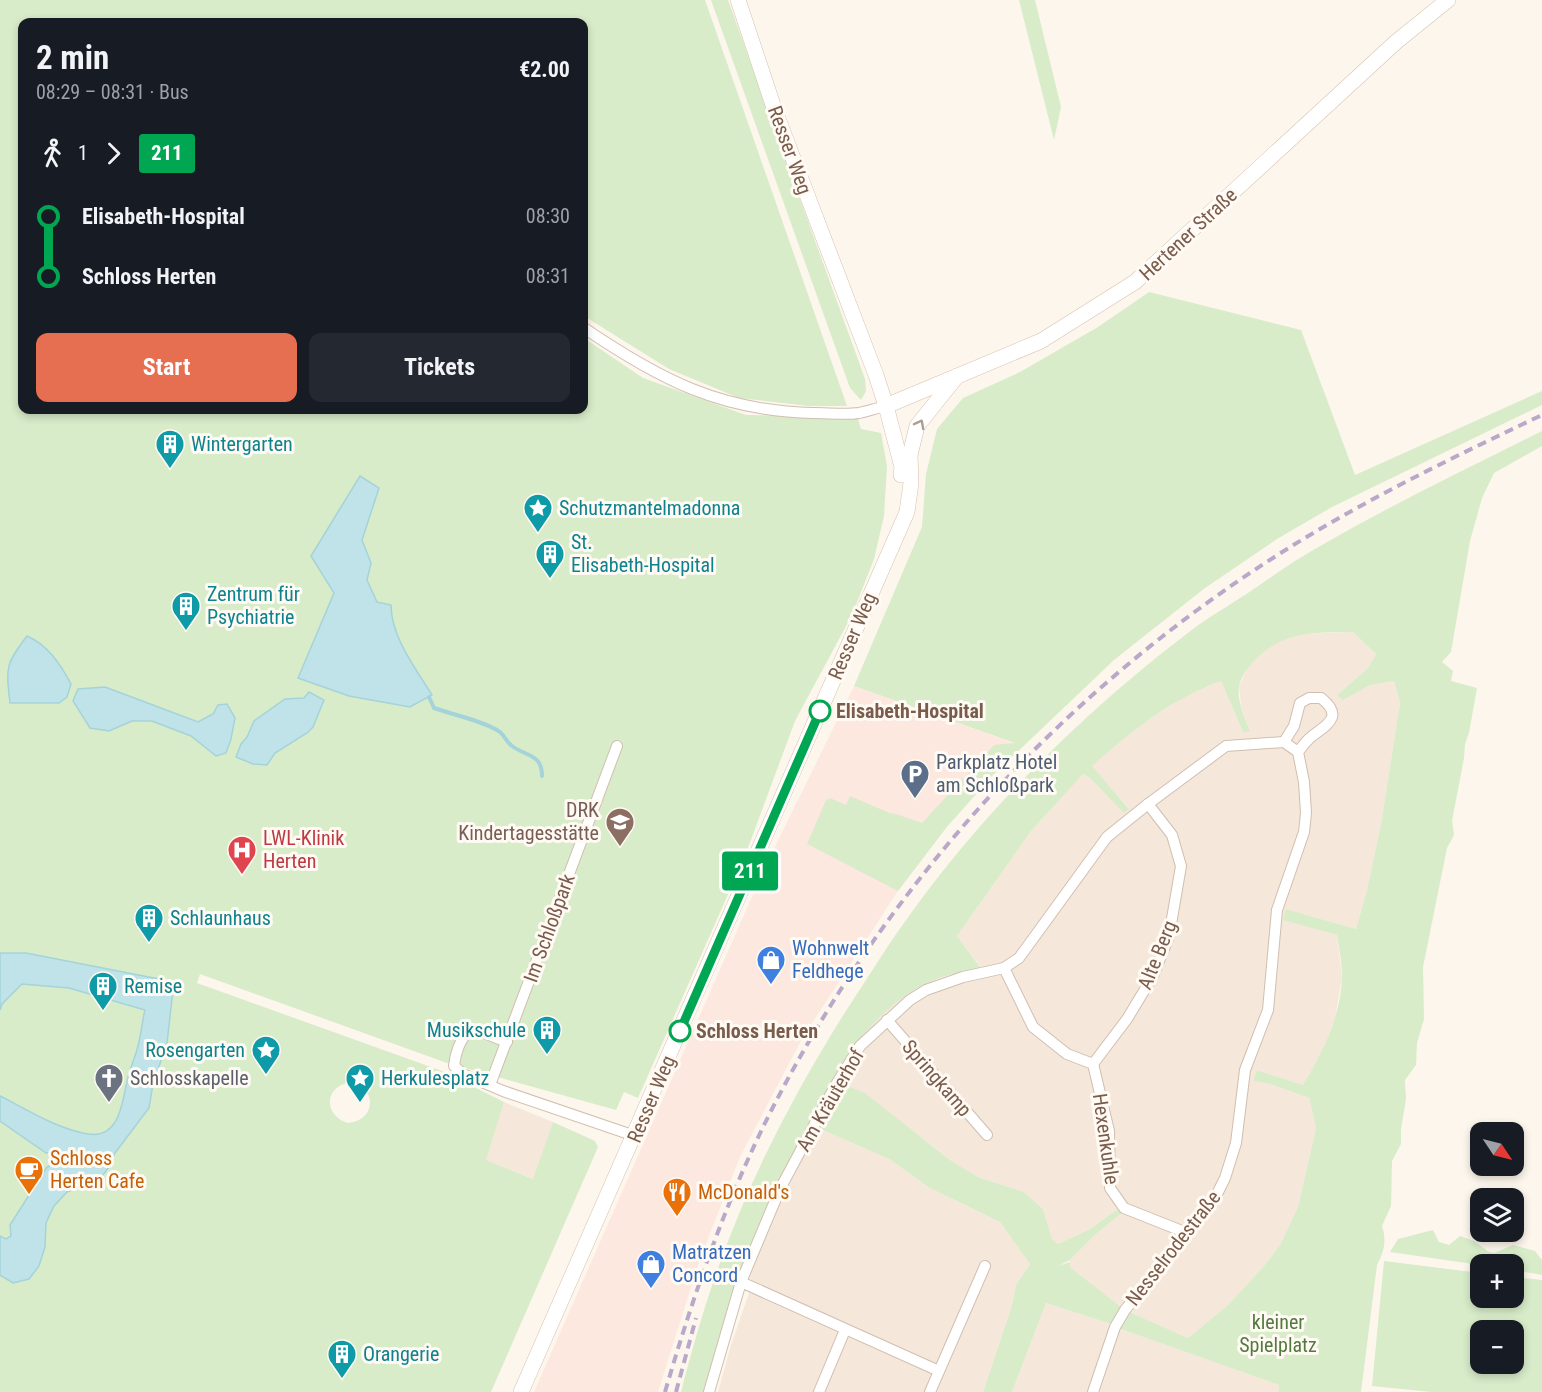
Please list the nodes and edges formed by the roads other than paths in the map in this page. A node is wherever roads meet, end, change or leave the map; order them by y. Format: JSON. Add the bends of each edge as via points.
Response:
{"nodes":[{"id":1,"x":738,"y":0,"type":"edge"},
{"id":2,"x":1448,"y":0,"type":"edge"},
{"id":3,"x":588,"y":331,"type":"edge"},
{"id":4,"x":957,"y":376,"type":"junction"},
{"id":5,"x":886,"y":406,"type":"junction"},
{"id":6,"x":894,"y":540,"type":"junction"},
{"id":7,"x":1284,"y":742,"type":"junction"},
{"id":8,"x":616,"y":747,"type":"dead end"},
{"id":9,"x":1298,"y":752,"type":"junction"},
{"id":10,"x":1148,"y":804,"type":"junction"},
{"id":11,"x":1004,"y":968,"type":"junction"},
{"id":12,"x":887,"y":1020,"type":"junction"},
{"id":13,"x":507,"y":1042,"type":"junction"},
{"id":14,"x":1093,"y":1064,"type":"junction"},
{"id":15,"x":490,"y":1085,"type":"junction"},
{"id":16,"x":987,"y":1135,"type":"dead end"},
{"id":17,"x":635,"y":1136,"type":"junction"},
{"id":18,"x":1187,"y":1233,"type":"junction"},
{"id":19,"x":985,"y":1266,"type":"dead end"},
{"id":20,"x":741,"y":1282,"type":"junction"},
{"id":21,"x":845,"y":1330,"type":"junction"},
{"id":22,"x":939,"y":1371,"type":"junction"},
{"id":23,"x":521,"y":1392,"type":"edge"},
{"id":24,"x":709,"y":1392,"type":"edge"},
{"id":25,"x":819,"y":1392,"type":"edge"},
{"id":26,"x":930,"y":1392,"type":"edge"},
{"id":27,"x":1093,"y":1392,"type":"edge"}],
"edges":[{"from":1,"to":5,"type":"main road","name":"Resser Weg"},
{"from":2,"to":4,"type":"main road","name":"Hertener Straße","via":[[1396,42],[1136,282],[1041,341]]},
{"from":3,"to":5,"type":"street","via":[[648,369],[689,389],[735,404],[792,412],[854,413]]},
{"from":4,"to":5,"type":"main road","name":"Hertener Straße"},
{"from":6,"to":4,"type":"main road","name":"Resser Weg","one_way":true,"via":[[907,512],[910,455],[917,426]]},
{"from":5,"to":6,"type":"main road","name":"Resser Weg","via":[[902,467]]},
{"from":6,"to":17,"type":"main road","name":"Resser Weg"},
{"from":7,"to":9,"type":"street"},
{"from":7,"to":9,"type":"street","via":[[1294,726],[1300,703],[1321,698],[1330,705],[1332,713],[1327,728]]},
{"from":7,"to":10,"type":"street","name":"Am Kräuterhof","via":[[1226,746]]},
{"from":8,"to":13,"type":"street","name":"Im Schloßpark"},
{"from":9,"to":18,"type":"street","name":"Nesselrodestraße","via":[[1306,813],[1301,842],[1277,910],[1268,1010],[1245,1070],[1236,1143],[1226,1178]]},
{"from":10,"to":11,"type":"street","name":"Am Kräuterhof","via":[[1107,837],[1019,958]]},
{"from":10,"to":14,"type":"street","name":"Alte Berg","via":[[1172,835],[1181,866],[1169,936],[1153,976]]},
{"from":11,"to":12,"type":"street","name":"Am Kräuterhof","via":[[926,990]]},
{"from":11,"to":14,"type":"street","via":[[1033,1027],[1067,1054]]},
{"from":12,"to":16,"type":"street","name":"Springkamp"},
{"from":12,"to":20,"type":"street","name":"Am Kräuterhof","via":[[860,1046],[834,1088],[780,1189]]},
{"from":13,"to":15,"type":"street","name":"Im Schloßpark"},
{"from":13,"to":15,"type":"street","via":[[479,1031],[469,1031],[464,1036],[454,1066]]},
{"from":14,"to":18,"type":"street","name":"Hexenkuhle","via":[[1109,1131],[1110,1188],[1124,1208]]},
{"from":15,"to":17,"type":"street"},
{"from":17,"to":23,"type":"main road","name":"Resser Weg"},
{"from":18,"to":27,"type":"street","name":"Nesselrodestraße","via":[[1125,1310],[1115,1327]]},
{"from":19,"to":22,"type":"street"},
{"from":20,"to":21,"type":"street"},
{"from":20,"to":24,"type":"street","name":"Am Kräuterhof"},
{"from":21,"to":22,"type":"street"},
{"from":21,"to":25,"type":"street"},
{"from":22,"to":26,"type":"street"}]}
